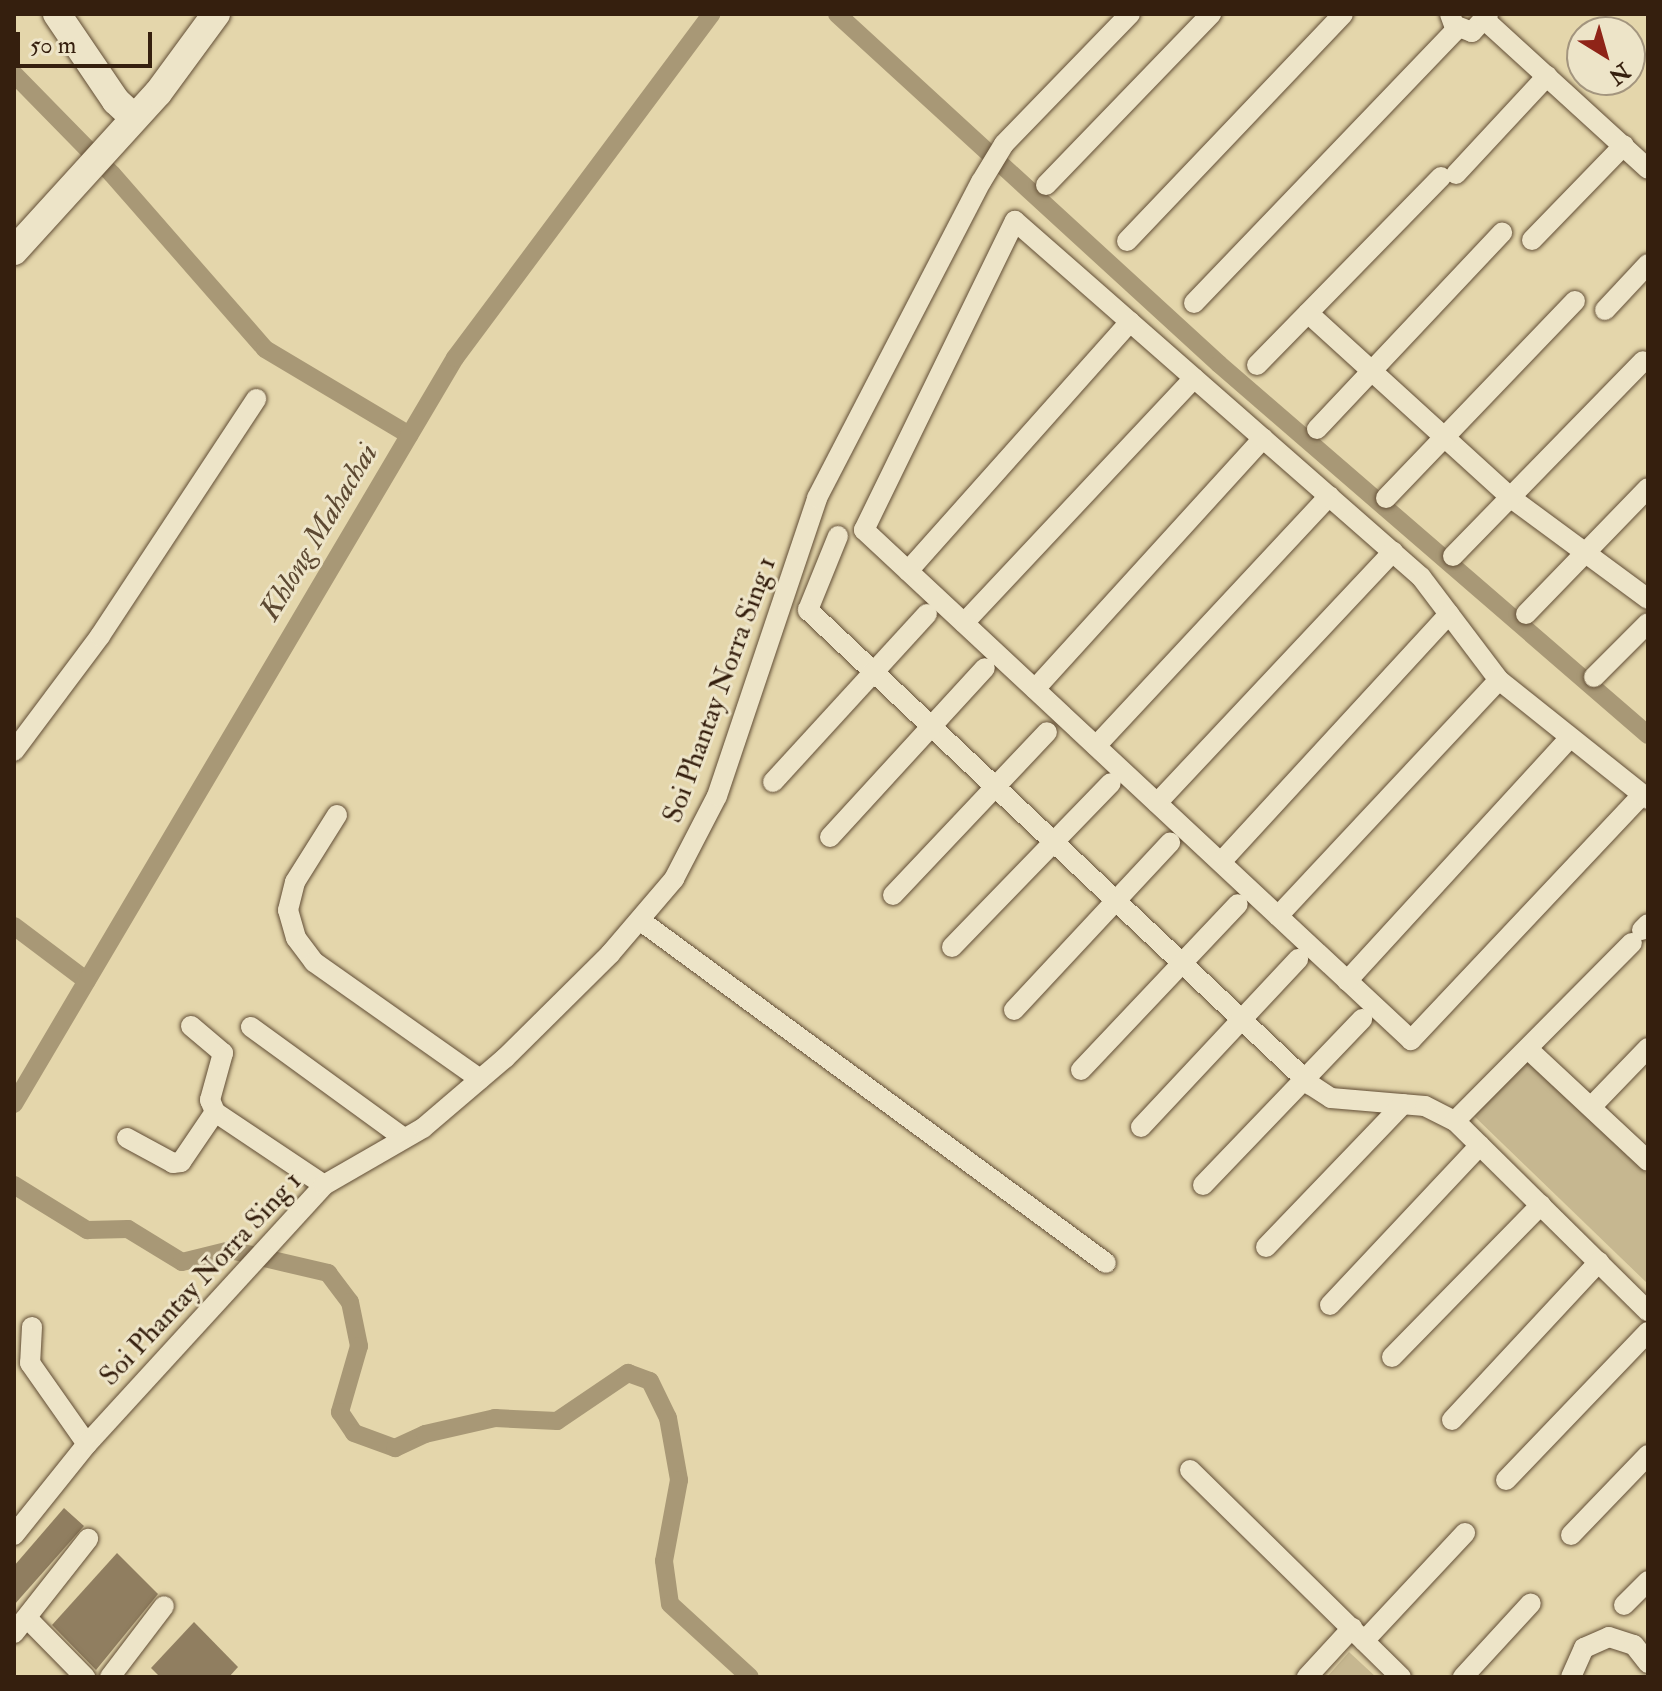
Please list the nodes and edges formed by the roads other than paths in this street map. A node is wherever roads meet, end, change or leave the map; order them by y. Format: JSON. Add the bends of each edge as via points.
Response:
{"nodes":[{"id":1,"x":57,"y":14,"type":"edge"},
{"id":2,"x":216,"y":14,"type":"edge"},
{"id":3,"x":1130,"y":14,"type":"edge"},
{"id":4,"x":1211,"y":14,"type":"edge"},
{"id":5,"x":1343,"y":14,"type":"edge"},
{"id":6,"x":1487,"y":17,"type":"edge"},
{"id":7,"x":1454,"y":21,"type":"edge"},
{"id":8,"x":1547,"y":76,"type":"junction"},
{"id":9,"x":132,"y":116,"type":"junction"},
{"id":10,"x":1624,"y":145,"type":"junction"},
{"id":11,"x":1648,"y":169,"type":"edge"},
{"id":12,"x":1046,"y":185,"type":"dead end"},
{"id":13,"x":1502,"y":233,"type":"dead end"},
{"id":14,"x":1532,"y":240,"type":"dead end"},
{"id":15,"x":1127,"y":241,"type":"dead end"},
{"id":16,"x":14,"y":251,"type":"edge"},
{"id":17,"x":1648,"y":264,"type":"edge"},
{"id":18,"x":1575,"y":301,"type":"dead end"},
{"id":19,"x":1194,"y":303,"type":"dead end"},
{"id":20,"x":1605,"y":310,"type":"dead end"},
{"id":21,"x":1308,"y":313,"type":"junction"},
{"id":22,"x":1130,"y":322,"type":"junction"},
{"id":23,"x":1643,"y":361,"type":"dead end"},
{"id":24,"x":1257,"y":365,"type":"dead end"},
{"id":25,"x":1371,"y":373,"type":"junction"},
{"id":26,"x":1194,"y":378,"type":"junction"},
{"id":27,"x":256,"y":399,"type":"dead end"},
{"id":28,"x":1317,"y":429,"type":"dead end"},
{"id":29,"x":1263,"y":438,"type":"junction"},
{"id":30,"x":1444,"y":439,"type":"junction"},
{"id":31,"x":1648,"y":488,"type":"edge"},
{"id":32,"x":1329,"y":496,"type":"junction"},
{"id":33,"x":1386,"y":498,"type":"dead end"},
{"id":34,"x":1511,"y":498,"type":"junction"},
{"id":35,"x":838,"y":536,"type":"dead end"},
{"id":36,"x":1393,"y":552,"type":"junction"},
{"id":37,"x":1453,"y":556,"type":"dead end"},
{"id":38,"x":1583,"y":556,"type":"junction"},
{"id":39,"x":908,"y":571,"type":"junction"},
{"id":40,"x":1648,"y":599,"type":"edge"},
{"id":41,"x":927,"y":614,"type":"dead end"},
{"id":42,"x":1449,"y":614,"type":"junction"},
{"id":43,"x":1526,"y":614,"type":"dead end"},
{"id":44,"x":964,"y":623,"type":"junction"},
{"id":45,"x":1648,"y":623,"type":"edge"},
{"id":46,"x":985,"y":668,"type":"dead end"},
{"id":47,"x":874,"y":672,"type":"junction"},
{"id":48,"x":1594,"y":677,"type":"dead end"},
{"id":49,"x":1499,"y":680,"type":"junction"},
{"id":50,"x":1035,"y":689,"type":"junction"},
{"id":51,"x":931,"y":727,"type":"junction"},
{"id":52,"x":1047,"y":732,"type":"dead end"},
{"id":53,"x":1570,"y":738,"type":"junction"},
{"id":54,"x":1096,"y":746,"type":"junction"},
{"id":55,"x":14,"y":751,"type":"edge"},
{"id":56,"x":773,"y":782,"type":"dead end"},
{"id":57,"x":1111,"y":783,"type":"dead end"},
{"id":58,"x":995,"y":787,"type":"junction"},
{"id":59,"x":1645,"y":797,"type":"edge"},
{"id":60,"x":1157,"y":803,"type":"junction"},
{"id":61,"x":337,"y":815,"type":"dead end"},
{"id":62,"x":830,"y":837,"type":"dead end"},
{"id":63,"x":1053,"y":842,"type":"junction"},
{"id":64,"x":1170,"y":843,"type":"dead end"},
{"id":65,"x":1221,"y":862,"type":"junction"},
{"id":66,"x":893,"y":895,"type":"dead end"},
{"id":67,"x":1116,"y":901,"type":"junction"},
{"id":68,"x":1238,"y":904,"type":"dead end"},
{"id":69,"x":1278,"y":916,"type":"junction"},
{"id":70,"x":641,"y":921,"type":"junction"},
{"id":71,"x":1641,"y":932,"type":"edge"},
{"id":72,"x":952,"y":947,"type":"dead end"},
{"id":73,"x":1298,"y":959,"type":"dead end"},
{"id":74,"x":1182,"y":964,"type":"junction"},
{"id":75,"x":1347,"y":981,"type":"junction"},
{"id":76,"x":1014,"y":1010,"type":"dead end"},
{"id":77,"x":1362,"y":1019,"type":"dead end"},
{"id":78,"x":1242,"y":1020,"type":"junction"},
{"id":79,"x":191,"y":1026,"type":"dead end"},
{"id":80,"x":251,"y":1027,"type":"dead end"},
{"id":81,"x":1648,"y":1048,"type":"edge"},
{"id":82,"x":1528,"y":1049,"type":"junction"},
{"id":83,"x":1081,"y":1070,"type":"dead end"},
{"id":84,"x":480,"y":1079,"type":"junction"},
{"id":85,"x":1304,"y":1079,"type":"junction"},
{"id":86,"x":1403,"y":1104,"type":"junction"},
{"id":87,"x":1591,"y":1107,"type":"junction"},
{"id":88,"x":215,"y":1112,"type":"junction"},
{"id":89,"x":1455,"y":1121,"type":"junction"},
{"id":90,"x":1141,"y":1127,"type":"dead end"},
{"id":91,"x":127,"y":1138,"type":"dead end"},
{"id":92,"x":404,"y":1138,"type":"junction"},
{"id":93,"x":1480,"y":1145,"type":"junction"},
{"id":94,"x":1648,"y":1161,"type":"edge"},
{"id":95,"x":324,"y":1185,"type":"junction"},
{"id":96,"x":1203,"y":1185,"type":"dead end"},
{"id":97,"x":1541,"y":1205,"type":"junction"},
{"id":98,"x":1266,"y":1247,"type":"dead end"},
{"id":99,"x":1599,"y":1262,"type":"junction"},
{"id":100,"x":1106,"y":1263,"type":"dead end"},
{"id":101,"x":1330,"y":1305,"type":"dead end"},
{"id":102,"x":1648,"y":1311,"type":"edge"},
{"id":103,"x":32,"y":1327,"type":"dead end"},
{"id":104,"x":1648,"y":1332,"type":"edge"},
{"id":105,"x":1392,"y":1357,"type":"dead end"},
{"id":106,"x":1452,"y":1420,"type":"dead end"},
{"id":107,"x":87,"y":1444,"type":"junction"},
{"id":108,"x":1648,"y":1455,"type":"edge"},
{"id":109,"x":1190,"y":1470,"type":"dead end"},
{"id":110,"x":1506,"y":1480,"type":"dead end"},
{"id":111,"x":14,"y":1502,"type":"edge"},
{"id":112,"x":32,"y":1514,"type":"junction"},
{"id":113,"x":1465,"y":1533,"type":"dead end"},
{"id":114,"x":14,"y":1535,"type":"edge"},
{"id":115,"x":1571,"y":1535,"type":"dead end"},
{"id":116,"x":88,"y":1539,"type":"dead end"},
{"id":117,"x":1648,"y":1581,"type":"edge"},
{"id":118,"x":1531,"y":1603,"type":"dead end"},
{"id":119,"x":1624,"y":1605,"type":"dead end"},
{"id":120,"x":164,"y":1606,"type":"dead end"},
{"id":121,"x":20,"y":1625,"type":"edge"},
{"id":122,"x":1648,"y":1629,"type":"edge"},
{"id":123,"x":1358,"y":1635,"type":"junction"},
{"id":124,"x":1634,"y":1645,"type":"junction"},
{"id":125,"x":1648,"y":1663,"type":"edge"},
{"id":126,"x":85,"y":1677,"type":"edge"},
{"id":127,"x":110,"y":1677,"type":"edge"},
{"id":128,"x":1307,"y":1677,"type":"edge"},
{"id":129,"x":1401,"y":1677,"type":"edge"},
{"id":130,"x":1463,"y":1677,"type":"edge"},
{"id":131,"x":1571,"y":1677,"type":"edge"}],
"edges":[{"from":1,"to":9,"type":"street","via":[[116,101]]},
{"from":2,"to":9,"type":"street","via":[[158,93]]},
{"from":3,"to":70,"type":"street","name":"Soi Phantay Norra Sing 1","via":[[1004,144],[981,182],[817,498],[717,796],[674,879]]},
{"from":4,"to":12,"type":"street"},
{"from":5,"to":15,"type":"street"},
{"from":6,"to":7,"type":"street","via":[[1472,32]]},
{"from":6,"to":8,"type":"street"},
{"from":7,"to":19,"type":"street"},
{"from":8,"to":10,"type":"street"},
{"from":8,"to":21,"type":"street"},
{"from":9,"to":16,"type":"street"},
{"from":10,"to":11,"type":"street"},
{"from":10,"to":14,"type":"street"},
{"from":13,"to":25,"type":"street"},
{"from":17,"to":20,"type":"street"},
{"from":18,"to":30,"type":"street"},
{"from":21,"to":24,"type":"street"},
{"from":21,"to":25,"type":"street"},
{"from":22,"to":26,"type":"street"},
{"from":22,"to":39,"type":"street"},
{"from":22,"to":39,"type":"street","via":[[1015,221],[864,530]]},
{"from":23,"to":34,"type":"street"},
{"from":25,"to":28,"type":"street"},
{"from":25,"to":30,"type":"street"},
{"from":26,"to":29,"type":"street"},
{"from":26,"to":44,"type":"street"},
{"from":27,"to":55,"type":"street","via":[[100,636]]},
{"from":29,"to":32,"type":"street"},
{"from":29,"to":50,"type":"street"},
{"from":30,"to":33,"type":"street"},
{"from":30,"to":34,"type":"street"},
{"from":31,"to":38,"type":"street"},
{"from":32,"to":36,"type":"street"},
{"from":32,"to":54,"type":"street"},
{"from":34,"to":37,"type":"street"},
{"from":34,"to":38,"type":"street"},
{"from":35,"to":47,"type":"street","via":[[808,610]]},
{"from":36,"to":42,"type":"street","via":[[1421,577]]},
{"from":36,"to":60,"type":"street"},
{"from":38,"to":40,"type":"street"},
{"from":38,"to":43,"type":"street"},
{"from":39,"to":44,"type":"street"},
{"from":41,"to":47,"type":"street"},
{"from":42,"to":49,"type":"street"},
{"from":42,"to":65,"type":"street"},
{"from":44,"to":50,"type":"street"},
{"from":45,"to":48,"type":"street"},
{"from":46,"to":51,"type":"street"},
{"from":47,"to":51,"type":"street"},
{"from":47,"to":56,"type":"street"},
{"from":49,"to":53,"type":"street"},
{"from":49,"to":69,"type":"street"},
{"from":50,"to":54,"type":"street"},
{"from":51,"to":58,"type":"street"},
{"from":51,"to":62,"type":"street"},
{"from":52,"to":58,"type":"street"},
{"from":53,"to":59,"type":"street"},
{"from":53,"to":75,"type":"street"},
{"from":54,"to":60,"type":"street"},
{"from":57,"to":63,"type":"street"},
{"from":58,"to":63,"type":"street"},
{"from":58,"to":66,"type":"street"},
{"from":59,"to":75,"type":"street","via":[[1411,1040]]},
{"from":60,"to":65,"type":"street"},
{"from":61,"to":84,"type":"street","via":[[295,882],[288,910],[296,938],[314,962]]},
{"from":63,"to":67,"type":"street"},
{"from":63,"to":72,"type":"street"},
{"from":64,"to":67,"type":"street"},
{"from":65,"to":69,"type":"street"},
{"from":67,"to":74,"type":"street"},
{"from":67,"to":76,"type":"street"},
{"from":68,"to":74,"type":"street"},
{"from":69,"to":75,"type":"street"},
{"from":70,"to":84,"type":"street","name":"Soi Phantay Norra Sing 1"},
{"from":70,"to":100,"type":"street"},
{"from":71,"to":82,"type":"street"},
{"from":73,"to":78,"type":"street"},
{"from":74,"to":78,"type":"street"},
{"from":74,"to":83,"type":"street"},
{"from":77,"to":85,"type":"street"},
{"from":78,"to":85,"type":"street"},
{"from":78,"to":90,"type":"street"},
{"from":79,"to":88,"type":"street","via":[[223,1053],[210,1100]]},
{"from":80,"to":92,"type":"street"},
{"from":81,"to":87,"type":"street"},
{"from":82,"to":87,"type":"street"},
{"from":82,"to":89,"type":"street"},
{"from":84,"to":92,"type":"street","name":"Soi Phantay Norra Sing 1"},
{"from":85,"to":86,"type":"street","via":[[1331,1098]]},
{"from":85,"to":96,"type":"street"},
{"from":86,"to":89,"type":"street","via":[[1425,1106]]},
{"from":86,"to":98,"type":"street"},
{"from":87,"to":94,"type":"street"},
{"from":88,"to":91,"type":"street","via":[[181,1162],[173,1163]]},
{"from":88,"to":95,"type":"street"},
{"from":89,"to":93,"type":"street"},
{"from":92,"to":95,"type":"street","name":"Soi Phantay Norra Sing 1"},
{"from":93,"to":97,"type":"street"},
{"from":93,"to":101,"type":"street"},
{"from":95,"to":107,"type":"street","name":"Soi Phantay Norra Sing 1"},
{"from":97,"to":99,"type":"street"},
{"from":97,"to":105,"type":"street"},
{"from":99,"to":102,"type":"street"},
{"from":99,"to":106,"type":"street"},
{"from":103,"to":107,"type":"street","via":[[30,1363]]},
{"from":104,"to":110,"type":"street"},
{"from":107,"to":112,"type":"street","name":"Soi Phantay Norra Sing 1"},
{"from":108,"to":115,"type":"street"},
{"from":109,"to":123,"type":"street"},
{"from":111,"to":112,"type":"street"},
{"from":112,"to":114,"type":"street","name":"Soi Phantay Norra Sing 1"},
{"from":113,"to":123,"type":"street"},
{"from":116,"to":121,"type":"street"},
{"from":117,"to":119,"type":"street"},
{"from":118,"to":130,"type":"street"},
{"from":120,"to":127,"type":"street"},
{"from":121,"to":126,"type":"street"},
{"from":122,"to":124,"type":"street"},
{"from":123,"to":128,"type":"street"},
{"from":123,"to":129,"type":"street"},
{"from":124,"to":125,"type":"street"},
{"from":124,"to":131,"type":"street","via":[[1622,1639],[1595,1641],[1575,1658]]}]}
